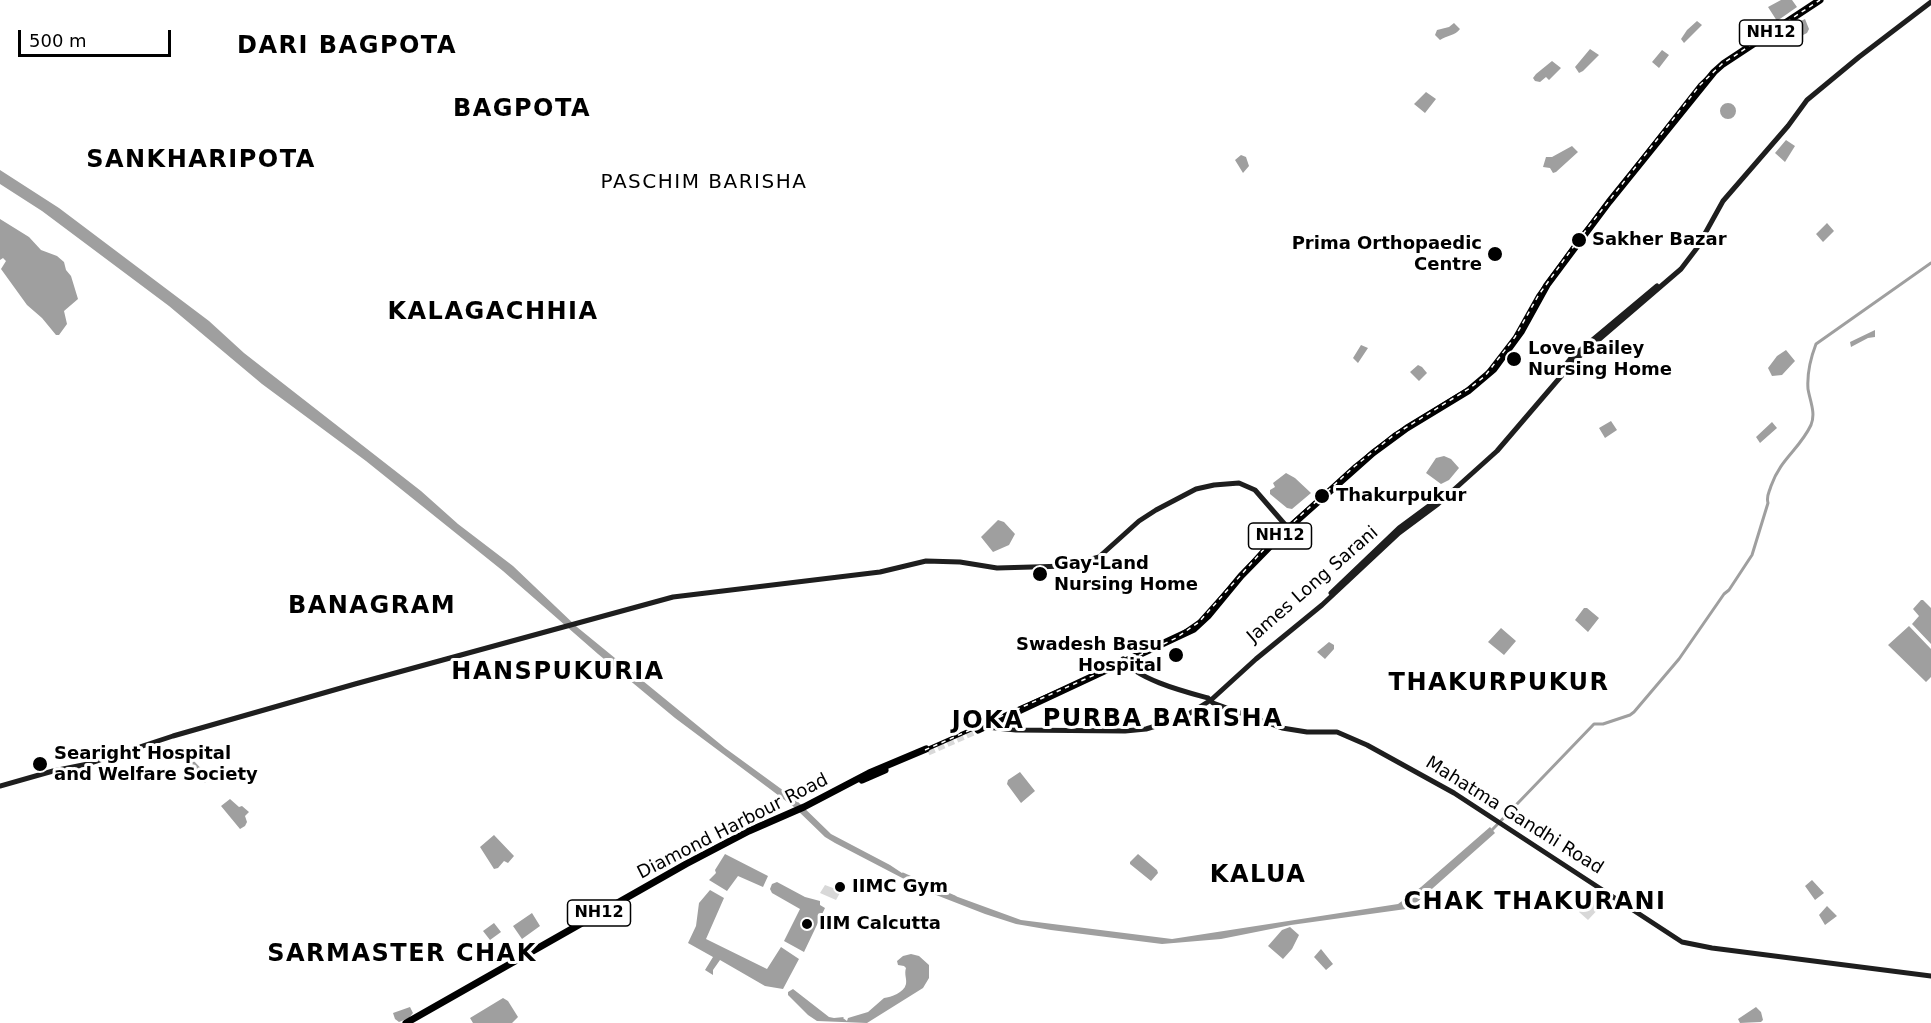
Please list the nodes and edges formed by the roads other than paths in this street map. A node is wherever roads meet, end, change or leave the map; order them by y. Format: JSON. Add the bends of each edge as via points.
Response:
{"nodes":[{"id":1,"x":1818,"y":0,"type":"edge"},
{"id":2,"x":1930,"y":1,"type":"edge"},
{"id":3,"x":1287,"y":527,"type":"junction"},
{"id":4,"x":1124,"y":661,"type":"junction"},
{"id":5,"x":1209,"y":699,"type":"junction"},
{"id":6,"x":997,"y":720,"type":"junction"},
{"id":7,"x":981,"y":727,"type":"joint"},
{"id":8,"x":927,"y":750,"type":"tunnel mouth"},
{"id":9,"x":0,"y":786,"type":"edge"},
{"id":10,"x":1931,"y":976,"type":"edge"},
{"id":11,"x":406,"y":1023,"type":"edge"}],
"edges":[{"from":1,"to":3,"type":"highway","number":"NH12","via":[[1714,72],[1538,293],[1518,330],[1488,371],[1368,452]]},
{"from":2,"to":5,"type":"main road","name":"James Long Sarani","via":[[1814,90],[1719,202],[1686,259],[1571,358],[1523,420],[1478,466],[1399,528],[1307,615],[1255,655]]},
{"from":3,"to":4,"type":"highway","number":"NH12","via":[[1238,575],[1205,615],[1180,633]]},
{"from":3,"to":9,"type":"main road","via":[[1255,490],[1239,483],[1196,489],[1156,510],[1101,555],[1067,566],[997,568],[926,561],[880,572],[673,597]]},
{"from":4,"to":5,"type":"main road","name":"Mahatma Gandhi Road","via":[[1150,678]]},
{"from":4,"to":6,"type":"highway","number":"NH12"},
{"from":5,"to":6,"type":"main road","name":"James Long Sarani","via":[[1186,714],[1144,727],[1000,726]]},
{"from":5,"to":7,"type":"main road","via":[[1186,716],[1146,729]]},
{"from":5,"to":10,"type":"main road","name":"Mahatma Gandhi Road","via":[[1282,728],[1337,732],[1406,766],[1682,942]]},
{"from":6,"to":7,"type":"highway","number":"NH12"},
{"from":8,"to":11,"type":"highway","name":"Diamond Harbour Road","number":"NH12","via":[[893,762],[747,832]]}]}
